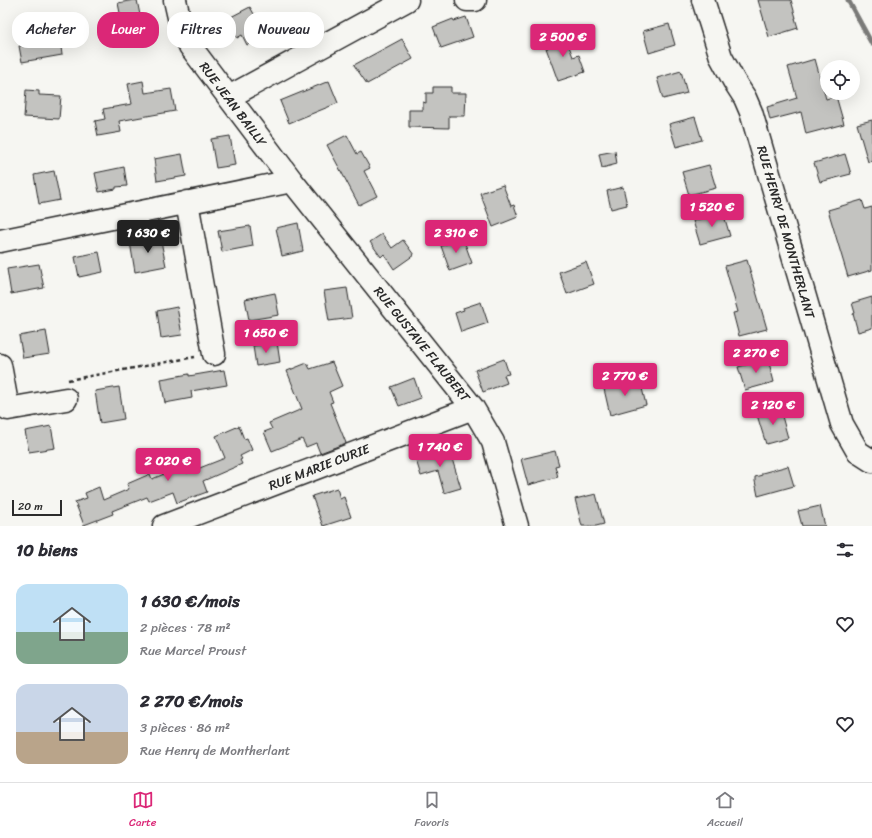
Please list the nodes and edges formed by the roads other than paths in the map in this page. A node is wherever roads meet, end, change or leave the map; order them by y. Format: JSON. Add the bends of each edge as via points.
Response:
{"nodes":[{"id":1,"x":174,"y":0,"type":"edge"},
{"id":2,"x":407,"y":0,"type":"edge"},
{"id":3,"x":468,"y":0,"type":"edge"},
{"id":4,"x":476,"y":0,"type":"edge"},
{"id":5,"x":703,"y":0,"type":"edge"},
{"id":6,"x":229,"y":97,"type":"junction"},
{"id":7,"x":292,"y":181,"type":"junction"},
{"id":8,"x":187,"y":202,"type":"junction"},
{"id":9,"x":0,"y":241,"type":"edge"},
{"id":10,"x":214,"y":354,"type":"road end"},
{"id":11,"x":0,"y":366,"type":"edge"},
{"id":12,"x":66,"y":389,"type":"road end"},
{"id":13,"x":473,"y":408,"type":"junction"},
{"id":14,"x":872,"y":461,"type":"edge"},
{"id":15,"x":164,"y":526,"type":"edge"},
{"id":16,"x":517,"y":526,"type":"edge"}],
"edges":[{"from":1,"to":6,"type":"street","name":"RUE JEAN BAILLY","via":[[190,46]]},
{"from":2,"to":6,"type":"street"},
{"from":3,"to":4,"type":"street"},
{"from":5,"to":14,"type":"street","name":"RUE HENRY DE MONTHERLANT","via":[[721,57],[751,112],[842,424],[858,452]]},
{"from":6,"to":7,"type":"street","name":"RUE JEAN BAILLY"},
{"from":7,"to":8,"type":"street"},
{"from":7,"to":13,"type":"street","name":"RUE GUSTAVE FLAUBERT"},
{"from":8,"to":9,"type":"street"},
{"from":8,"to":10,"type":"street"},
{"from":11,"to":12,"type":"street","via":[[8,409]]},
{"from":13,"to":15,"type":"street","name":"RUE MARIE CURIE"},
{"from":13,"to":16,"type":"street","name":"RUE GUSTAVE FLAUBERT","via":[[493,442]]}]}
